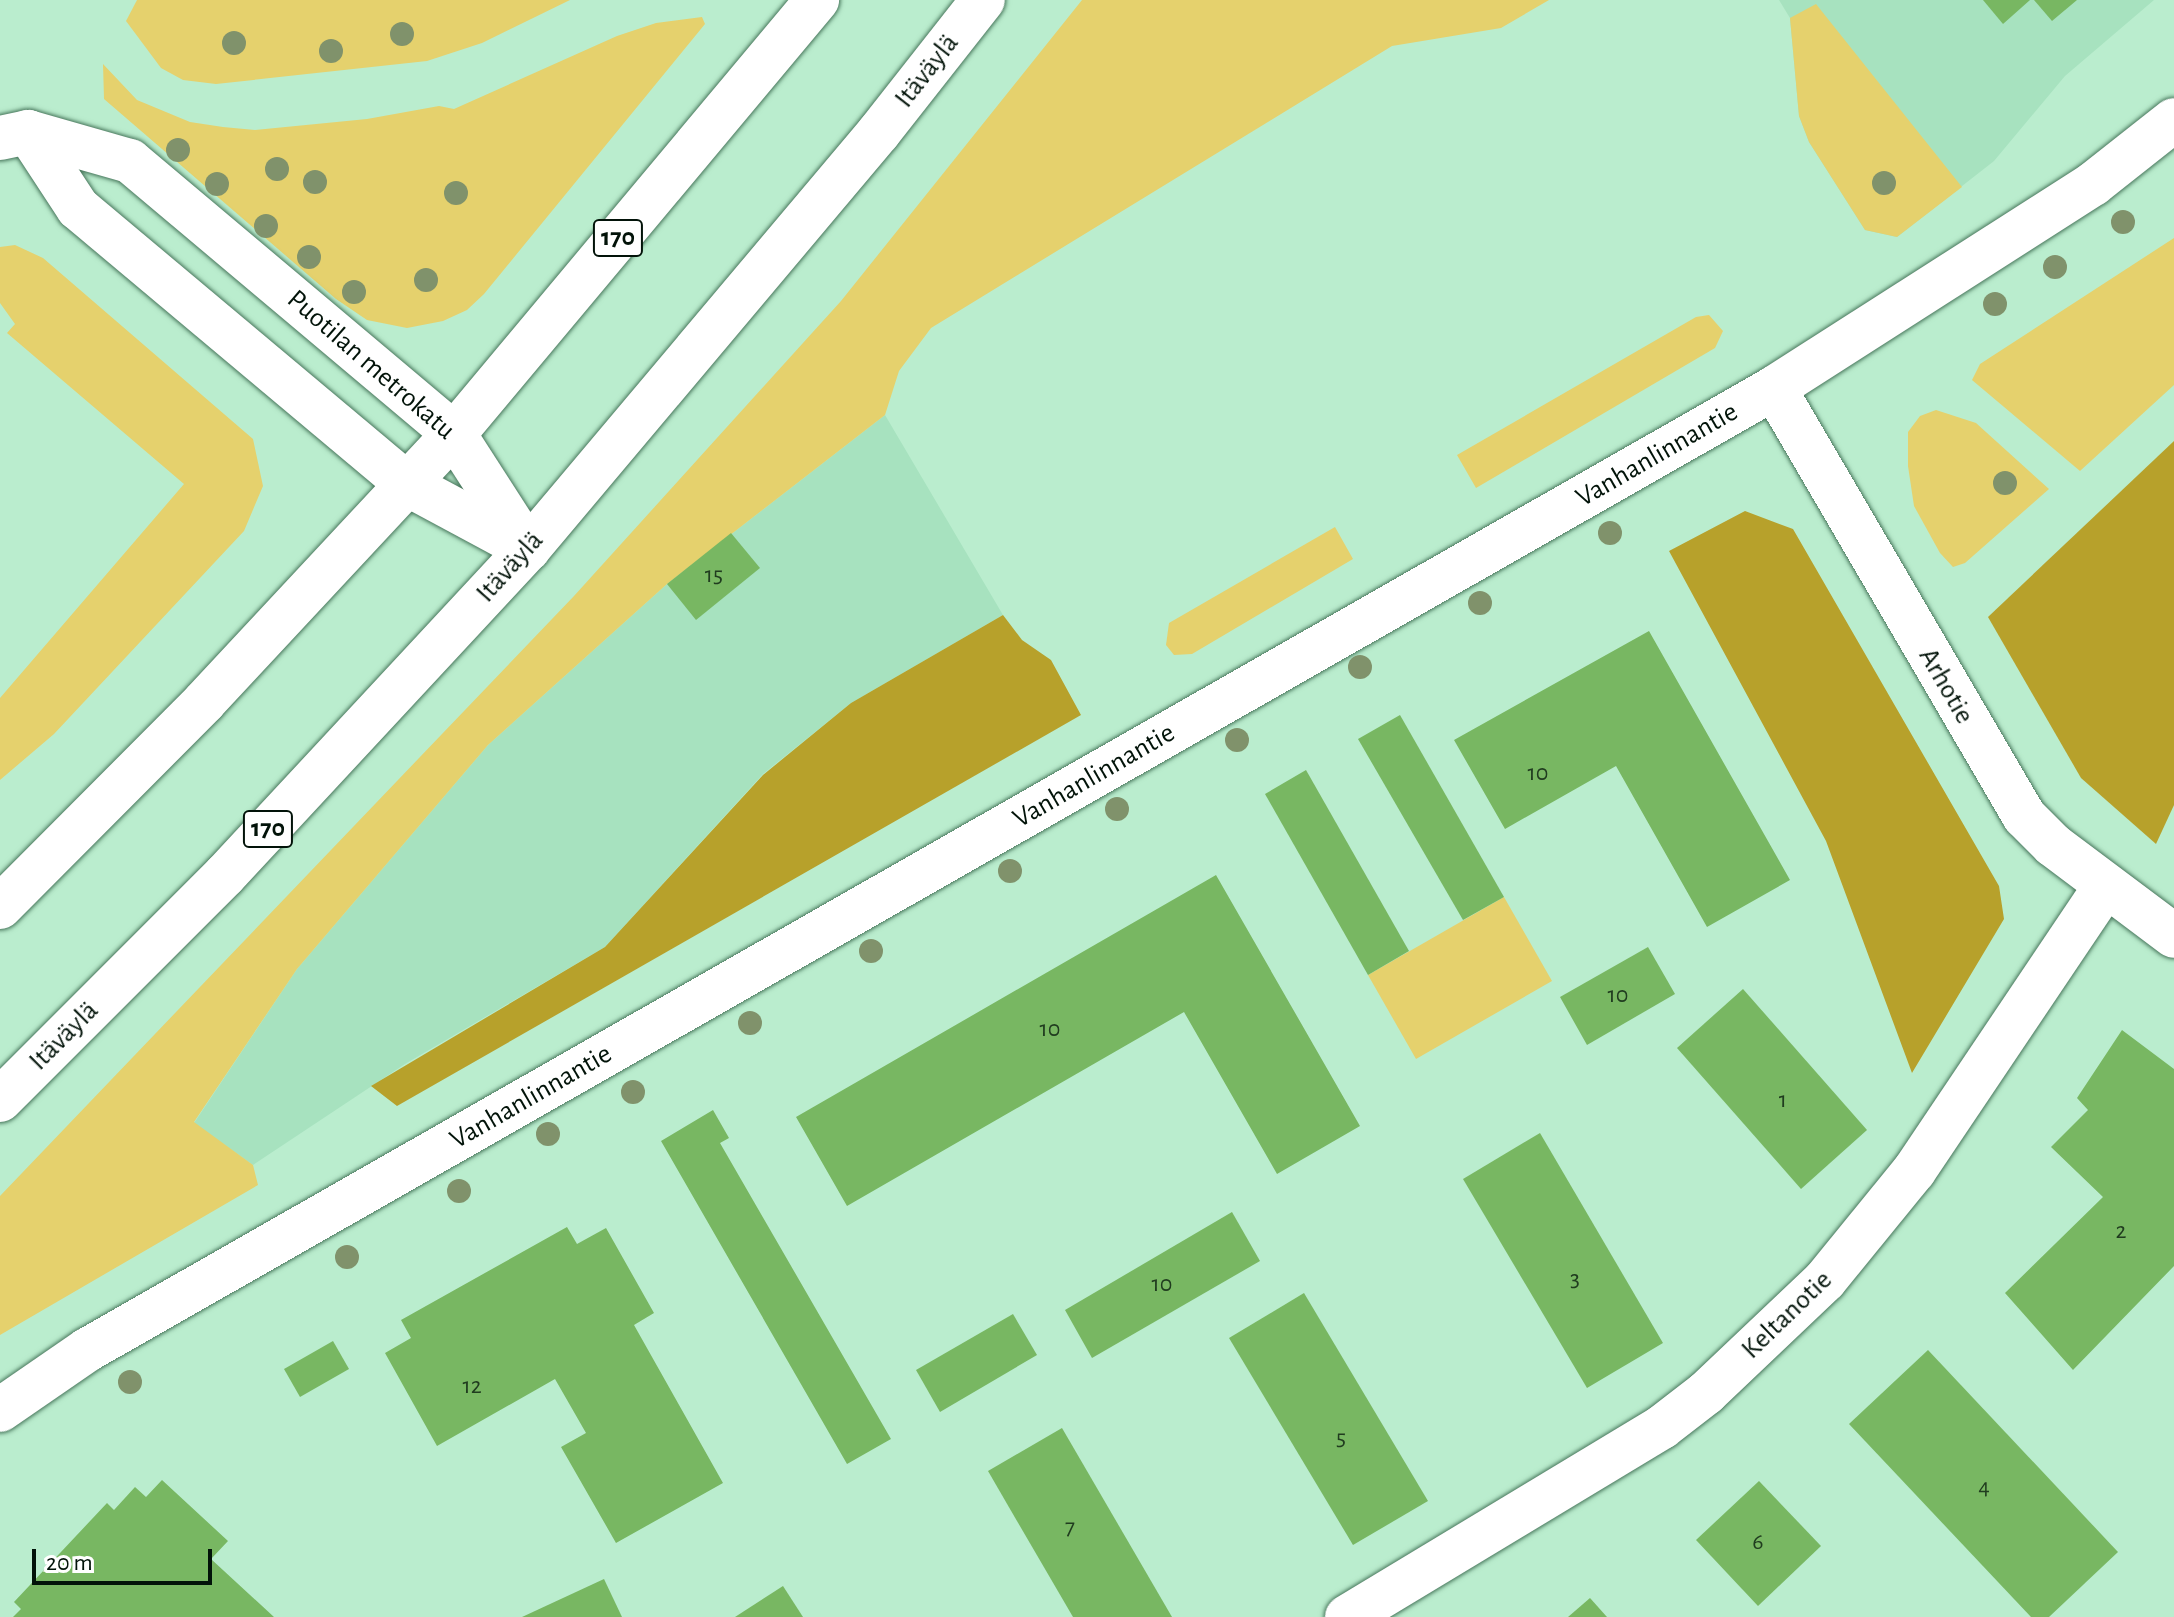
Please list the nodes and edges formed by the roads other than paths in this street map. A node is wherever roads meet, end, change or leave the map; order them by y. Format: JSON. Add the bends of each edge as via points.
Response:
{"nodes":[{"id":1,"x":817,"y":0,"type":"edge"},
{"id":2,"x":983,"y":0,"type":"edge"},
{"id":3,"x":2174,"y":120,"type":"edge"},
{"id":4,"x":14,"y":135,"type":"edge"},
{"id":5,"x":1774,"y":388,"type":"junction"},
{"id":6,"x":454,"y":434,"type":"junction"},
{"id":7,"x":407,"y":484,"type":"junction"},
{"id":8,"x":528,"y":549,"type":"junction"},
{"id":9,"x":2106,"y":885,"type":"junction"},
{"id":10,"x":0,"y":907,"type":"edge"},
{"id":11,"x":2174,"y":936,"type":"edge"},
{"id":12,"x":0,"y":1100,"type":"edge"},
{"id":13,"x":0,"y":1410,"type":"edge"},
{"id":14,"x":1347,"y":1617,"type":"edge"}],
"edges":[{"from":1,"to":6,"type":"main road","number":"170"},
{"from":2,"to":8,"type":"main road","name":"Itäväylä","number":"170","via":[[781,251]]},
{"from":3,"to":5,"type":"main road","name":"Vanhanlinnantie","via":[[2093,184]]},
{"from":4,"to":6,"type":"main road","name":"Puotilan metrokatu","via":[[130,161]]},
{"from":4,"to":7,"type":"main road","name":"Puotilan metrokatu","via":[[78,208]]},
{"from":5,"to":9,"type":"main road","name":"Arhotie","via":[[2024,816]]},
{"from":5,"to":13,"type":"main road","name":"Vanhanlinnantie","via":[[87,1350]]},
{"from":6,"to":7,"type":"main road","number":"170"},
{"from":6,"to":8,"type":"main road","name":"Puotilan metrokatu"},
{"from":7,"to":8,"type":"main road","name":"Puotilan metrokatu"},
{"from":7,"to":10,"type":"main road","number":"170","via":[[204,702]]},
{"from":8,"to":12,"type":"main road","name":"Itäväylä","number":"170","via":[[225,875]]},
{"from":9,"to":11,"type":"main road","name":"Arhotie"},
{"from":9,"to":14,"type":"main road","name":"Keltanotie","via":[[1914,1171],[1825,1280],[1706,1393],[1662,1427]]}]}
